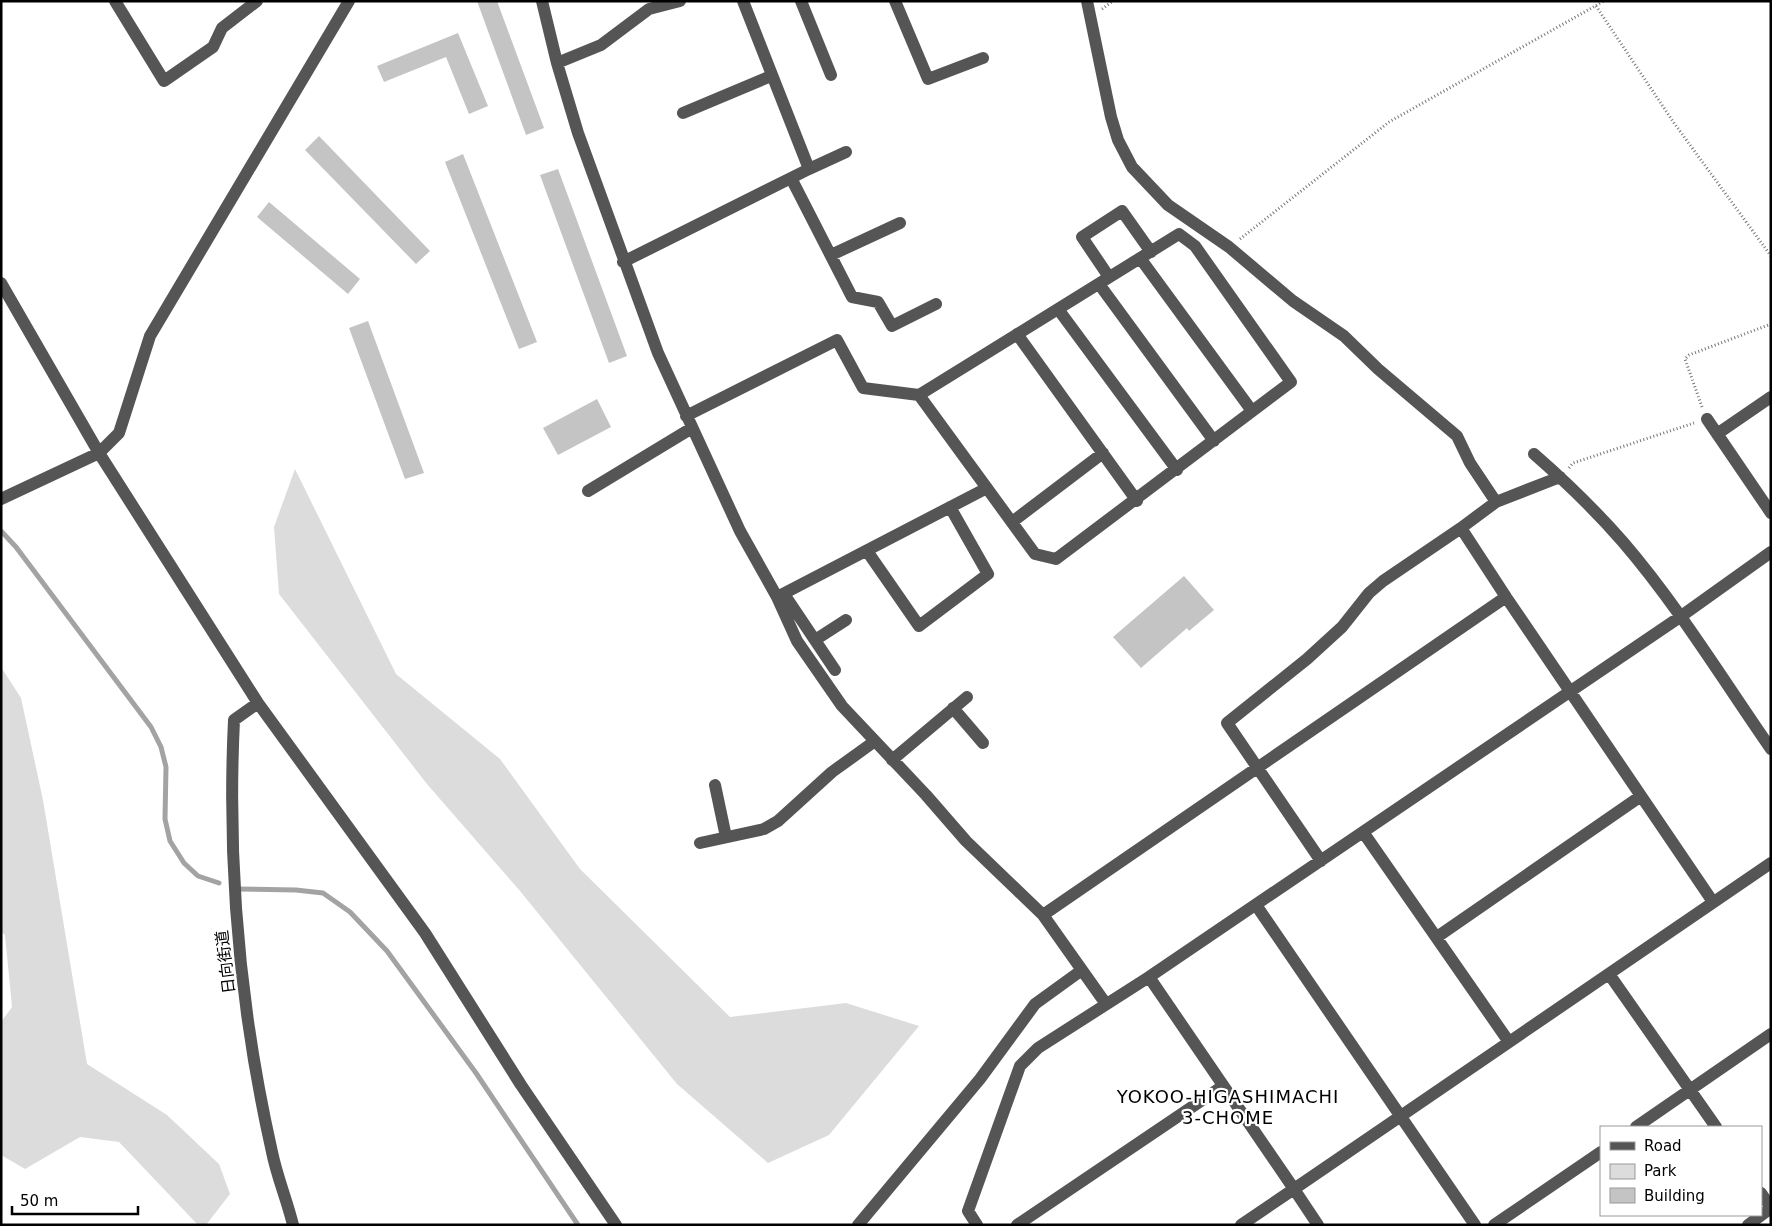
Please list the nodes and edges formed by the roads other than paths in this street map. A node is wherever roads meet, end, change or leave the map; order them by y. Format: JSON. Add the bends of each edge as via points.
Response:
{"nodes":[{"id":1,"x":257,"y":1,"type":"edge"},
{"id":2,"x":350,"y":1,"type":"edge"},
{"id":3,"x":542,"y":1,"type":"edge"},
{"id":4,"x":680,"y":1,"type":"edge"},
{"id":5,"x":743,"y":1,"type":"edge"},
{"id":6,"x":801,"y":1,"type":"edge"},
{"id":7,"x":895,"y":1,"type":"edge"},
{"id":8,"x":1087,"y":1,"type":"edge"},
{"id":9,"x":117,"y":2,"type":"edge"},
{"id":10,"x":983,"y":58,"type":"dead end"},
{"id":11,"x":557,"y":63,"type":"junction"},
{"id":12,"x":831,"y":74,"type":"dead end"},
{"id":13,"x":771,"y":76,"type":"junction"},
{"id":14,"x":683,"y":112,"type":"dead end"},
{"id":15,"x":846,"y":152,"type":"dead end"},
{"id":16,"x":809,"y":169,"type":"junction"},
{"id":17,"x":791,"y":178,"type":"junction"},
{"id":18,"x":900,"y":223,"type":"dead end"},
{"id":19,"x":1145,"y":255,"type":"junction"},
{"id":20,"x":831,"y":256,"type":"junction"},
{"id":21,"x":624,"y":262,"type":"junction"},
{"id":22,"x":1104,"y":280,"type":"junction"},
{"id":23,"x":1,"y":283,"type":"edge"},
{"id":24,"x":936,"y":304,"type":"dead end"},
{"id":25,"x":1058,"y":309,"type":"junction"},
{"id":26,"x":1017,"y":334,"type":"junction"},
{"id":27,"x":919,"y":395,"type":"junction"},
{"id":28,"x":1771,"y":397,"type":"edge"},
{"id":29,"x":1252,"y":411,"type":"junction"},
{"id":30,"x":1707,"y":418,"type":"road end"},
{"id":31,"x":689,"y":422,"type":"junction"},
{"id":32,"x":1717,"y":434,"type":"junction"},
{"id":33,"x":1214,"y":441,"type":"junction"},
{"id":34,"x":1103,"y":453,"type":"junction"},
{"id":35,"x":99,"y":454,"type":"junction"},
{"id":36,"x":1534,"y":454,"type":"dead end"},
{"id":37,"x":1176,"y":470,"type":"junction"},
{"id":38,"x":1560,"y":477,"type":"junction"},
{"id":39,"x":987,"y":488,"type":"junction"},
{"id":40,"x":588,"y":491,"type":"dead end"},
{"id":41,"x":1,"y":498,"type":"edge"},
{"id":42,"x":1137,"y":500,"type":"junction"},
{"id":43,"x":1496,"y":502,"type":"junction"},
{"id":44,"x":950,"y":507,"type":"junction"},
{"id":45,"x":1771,"y":513,"type":"edge"},
{"id":46,"x":1012,"y":522,"type":"junction"},
{"id":47,"x":1460,"y":528,"type":"junction"},
{"id":48,"x":867,"y":550,"type":"junction"},
{"id":49,"x":1771,"y":552,"type":"edge"},
{"id":50,"x":781,"y":596,"type":"junction"},
{"id":51,"x":1506,"y":597,"type":"junction"},
{"id":52,"x":1680,"y":617,"type":"junction"},
{"id":53,"x":846,"y":620,"type":"dead end"},
{"id":54,"x":815,"y":640,"type":"junction"},
{"id":55,"x":835,"y":670,"type":"dead end"},
{"id":56,"x":1571,"y":691,"type":"junction"},
{"id":57,"x":967,"y":697,"type":"dead end"},
{"id":58,"x":258,"y":703,"type":"junction"},
{"id":59,"x":953,"y":708,"type":"junction"},
{"id":60,"x":875,"y":740,"type":"junction"},
{"id":61,"x":983,"y":743,"type":"dead end"},
{"id":62,"x":1771,"y":749,"type":"edge"},
{"id":63,"x":892,"y":760,"type":"junction"},
{"id":64,"x":1257,"y":768,"type":"junction"},
{"id":65,"x":715,"y":785,"type":"dead end"},
{"id":66,"x":1641,"y":796,"type":"junction"},
{"id":67,"x":1364,"y":832,"type":"junction"},
{"id":68,"x":726,"y":837,"type":"junction"},
{"id":69,"x":700,"y":843,"type":"dead end"},
{"id":70,"x":1321,"y":861,"type":"junction"},
{"id":71,"x":1771,"y":863,"type":"edge"},
{"id":72,"x":1713,"y":902,"type":"junction"},
{"id":73,"x":1256,"y":905,"type":"junction"},
{"id":74,"x":1043,"y":915,"type":"junction"},
{"id":75,"x":1437,"y":938,"type":"junction"},
{"id":76,"x":1082,"y":970,"type":"junction"},
{"id":77,"x":1608,"y":974,"type":"junction"},
{"id":78,"x":1149,"y":977,"type":"junction"},
{"id":79,"x":1106,"y":1004,"type":"junction"},
{"id":80,"x":1771,"y":1034,"type":"edge"},
{"id":81,"x":1509,"y":1042,"type":"junction"},
{"id":82,"x":1223,"y":1086,"type":"junction"},
{"id":83,"x":1690,"y":1090,"type":"junction"},
{"id":84,"x":1401,"y":1116,"type":"junction"},
{"id":85,"x":1637,"y":1126,"type":"edge"},
{"id":86,"x":1715,"y":1126,"type":"edge"},
{"id":87,"x":1600,"y":1153,"type":"edge"},
{"id":88,"x":1294,"y":1190,"type":"junction"},
{"id":89,"x":1762,"y":1194,"type":"edge"},
{"id":90,"x":1771,"y":1208,"type":"edge"},
{"id":91,"x":1760,"y":1216,"type":"edge"},
{"id":92,"x":293,"y":1225,"type":"edge"},
{"id":93,"x":616,"y":1225,"type":"edge"},
{"id":94,"x":858,"y":1225,"type":"edge"},
{"id":95,"x":977,"y":1225,"type":"edge"},
{"id":96,"x":1017,"y":1225,"type":"edge"},
{"id":97,"x":1241,"y":1225,"type":"edge"},
{"id":98,"x":1318,"y":1225,"type":"edge"},
{"id":99,"x":1475,"y":1225,"type":"edge"},
{"id":100,"x":1494,"y":1225,"type":"edge"},
{"id":101,"x":1748,"y":1225,"type":"edge"}],
"edges":[{"from":1,"to":9,"type":"street","via":[[222,28],[213,47],[164,81]]},
{"from":2,"to":35,"type":"street","via":[[150,336],[120,433]]},
{"from":3,"to":11,"type":"street"},
{"from":4,"to":11,"type":"street","via":[[649,9],[601,45]]},
{"from":5,"to":13,"type":"street"},
{"from":6,"to":12,"type":"street"},
{"from":7,"to":10,"type":"street","via":[[928,80]]},
{"from":8,"to":43,"type":"street","via":[[1111,117],[1118,140],[1132,166],[1168,205],[1344,336],[1457,436],[1470,463]]},
{"from":11,"to":21,"type":"street"},
{"from":13,"to":14,"type":"street"},
{"from":13,"to":16,"type":"street"},
{"from":15,"to":16,"type":"street"},
{"from":16,"to":17,"type":"street"},
{"from":17,"to":20,"type":"street"},
{"from":17,"to":21,"type":"street"},
{"from":18,"to":20,"type":"street"},
{"from":19,"to":22,"type":"street"},
{"from":19,"to":22,"type":"street","via":[[1122,211],[1082,237]]},
{"from":19,"to":29,"type":"street"},
{"from":19,"to":29,"type":"street","via":[[1179,234],[1195,246],[1291,382]]},
{"from":20,"to":24,"type":"street","via":[[852,297],[878,302],[892,326]]},
{"from":21,"to":31,"type":"street","via":[[658,353]]},
{"from":22,"to":25,"type":"street"},
{"from":22,"to":33,"type":"street"},
{"from":23,"to":35,"type":"street"},
{"from":25,"to":26,"type":"street"},
{"from":25,"to":37,"type":"street"},
{"from":26,"to":27,"type":"street"},
{"from":26,"to":34,"type":"street"},
{"from":27,"to":31,"type":"street","via":[[863,388],[837,340]]},
{"from":27,"to":39,"type":"street"},
{"from":28,"to":32,"type":"street"},
{"from":29,"to":33,"type":"street"},
{"from":30,"to":32,"type":"street"},
{"from":31,"to":40,"type":"street"},
{"from":31,"to":50,"type":"street","via":[[740,531]]},
{"from":32,"to":45,"type":"street"},
{"from":33,"to":37,"type":"street"},
{"from":34,"to":42,"type":"street"},
{"from":34,"to":46,"type":"street"},
{"from":35,"to":41,"type":"street"},
{"from":35,"to":58,"type":"street"},
{"from":36,"to":38,"type":"street"},
{"from":37,"to":42,"type":"street"},
{"from":38,"to":43,"type":"street"},
{"from":38,"to":52,"type":"street","via":[[1623,542]]},
{"from":39,"to":44,"type":"street"},
{"from":39,"to":46,"type":"street"},
{"from":42,"to":46,"type":"street","via":[[1056,560],[1035,554]]},
{"from":43,"to":47,"type":"street"},
{"from":44,"to":48,"type":"street"},
{"from":44,"to":48,"type":"street","via":[[988,574],[919,626]]},
{"from":47,"to":51,"type":"street"},
{"from":47,"to":64,"type":"street","via":[[1383,580],[1342,627],[1307,659],[1226,723]]},
{"from":48,"to":50,"type":"street"},
{"from":49,"to":52,"type":"street"},
{"from":50,"to":54,"type":"street"},
{"from":50,"to":60,"type":"street","via":[[797,640],[842,706]]},
{"from":51,"to":56,"type":"street"},
{"from":51,"to":64,"type":"street"},
{"from":52,"to":56,"type":"street"},
{"from":52,"to":62,"type":"street"},
{"from":53,"to":54,"type":"street"},
{"from":54,"to":55,"type":"street"},
{"from":56,"to":66,"type":"street"},
{"from":56,"to":67,"type":"street"},
{"from":57,"to":59,"type":"street"},
{"from":58,"to":92,"type":"street","name":"日向街道","via":[[234,720],[230,794],[234,904],[258,1078],[272,1153]]},
{"from":58,"to":93,"type":"street","via":[[425,933],[521,1085]]},
{"from":59,"to":61,"type":"street"},
{"from":59,"to":63,"type":"street"},
{"from":60,"to":63,"type":"street"},
{"from":60,"to":68,"type":"street","via":[[832,772],[778,821],[764,829]]},
{"from":63,"to":74,"type":"street","via":[[966,841]]},
{"from":64,"to":70,"type":"street"},
{"from":64,"to":74,"type":"street"},
{"from":65,"to":68,"type":"street"},
{"from":66,"to":72,"type":"street"},
{"from":66,"to":75,"type":"street"},
{"from":67,"to":70,"type":"street"},
{"from":67,"to":75,"type":"street"},
{"from":68,"to":69,"type":"street"},
{"from":70,"to":73,"type":"street"},
{"from":71,"to":72,"type":"street"},
{"from":72,"to":77,"type":"street"},
{"from":73,"to":78,"type":"street"},
{"from":73,"to":84,"type":"street"},
{"from":74,"to":76,"type":"street"},
{"from":75,"to":81,"type":"street"},
{"from":76,"to":79,"type":"street"},
{"from":76,"to":94,"type":"street","via":[[1035,1004],[980,1079]]},
{"from":77,"to":81,"type":"street"},
{"from":77,"to":83,"type":"street"},
{"from":78,"to":79,"type":"street"},
{"from":78,"to":82,"type":"street"},
{"from":79,"to":95,"type":"street","via":[[1038,1048],[1020,1066],[968,1211]]},
{"from":80,"to":83,"type":"street"},
{"from":81,"to":84,"type":"street"},
{"from":82,"to":88,"type":"street"},
{"from":82,"to":96,"type":"street"},
{"from":83,"to":85,"type":"street"},
{"from":83,"to":86,"type":"street"},
{"from":84,"to":88,"type":"street"},
{"from":84,"to":99,"type":"street"},
{"from":87,"to":100,"type":"street"},
{"from":88,"to":97,"type":"street"},
{"from":88,"to":98,"type":"street"},
{"from":89,"to":90,"type":"street"},
{"from":91,"to":101,"type":"street"}]}
